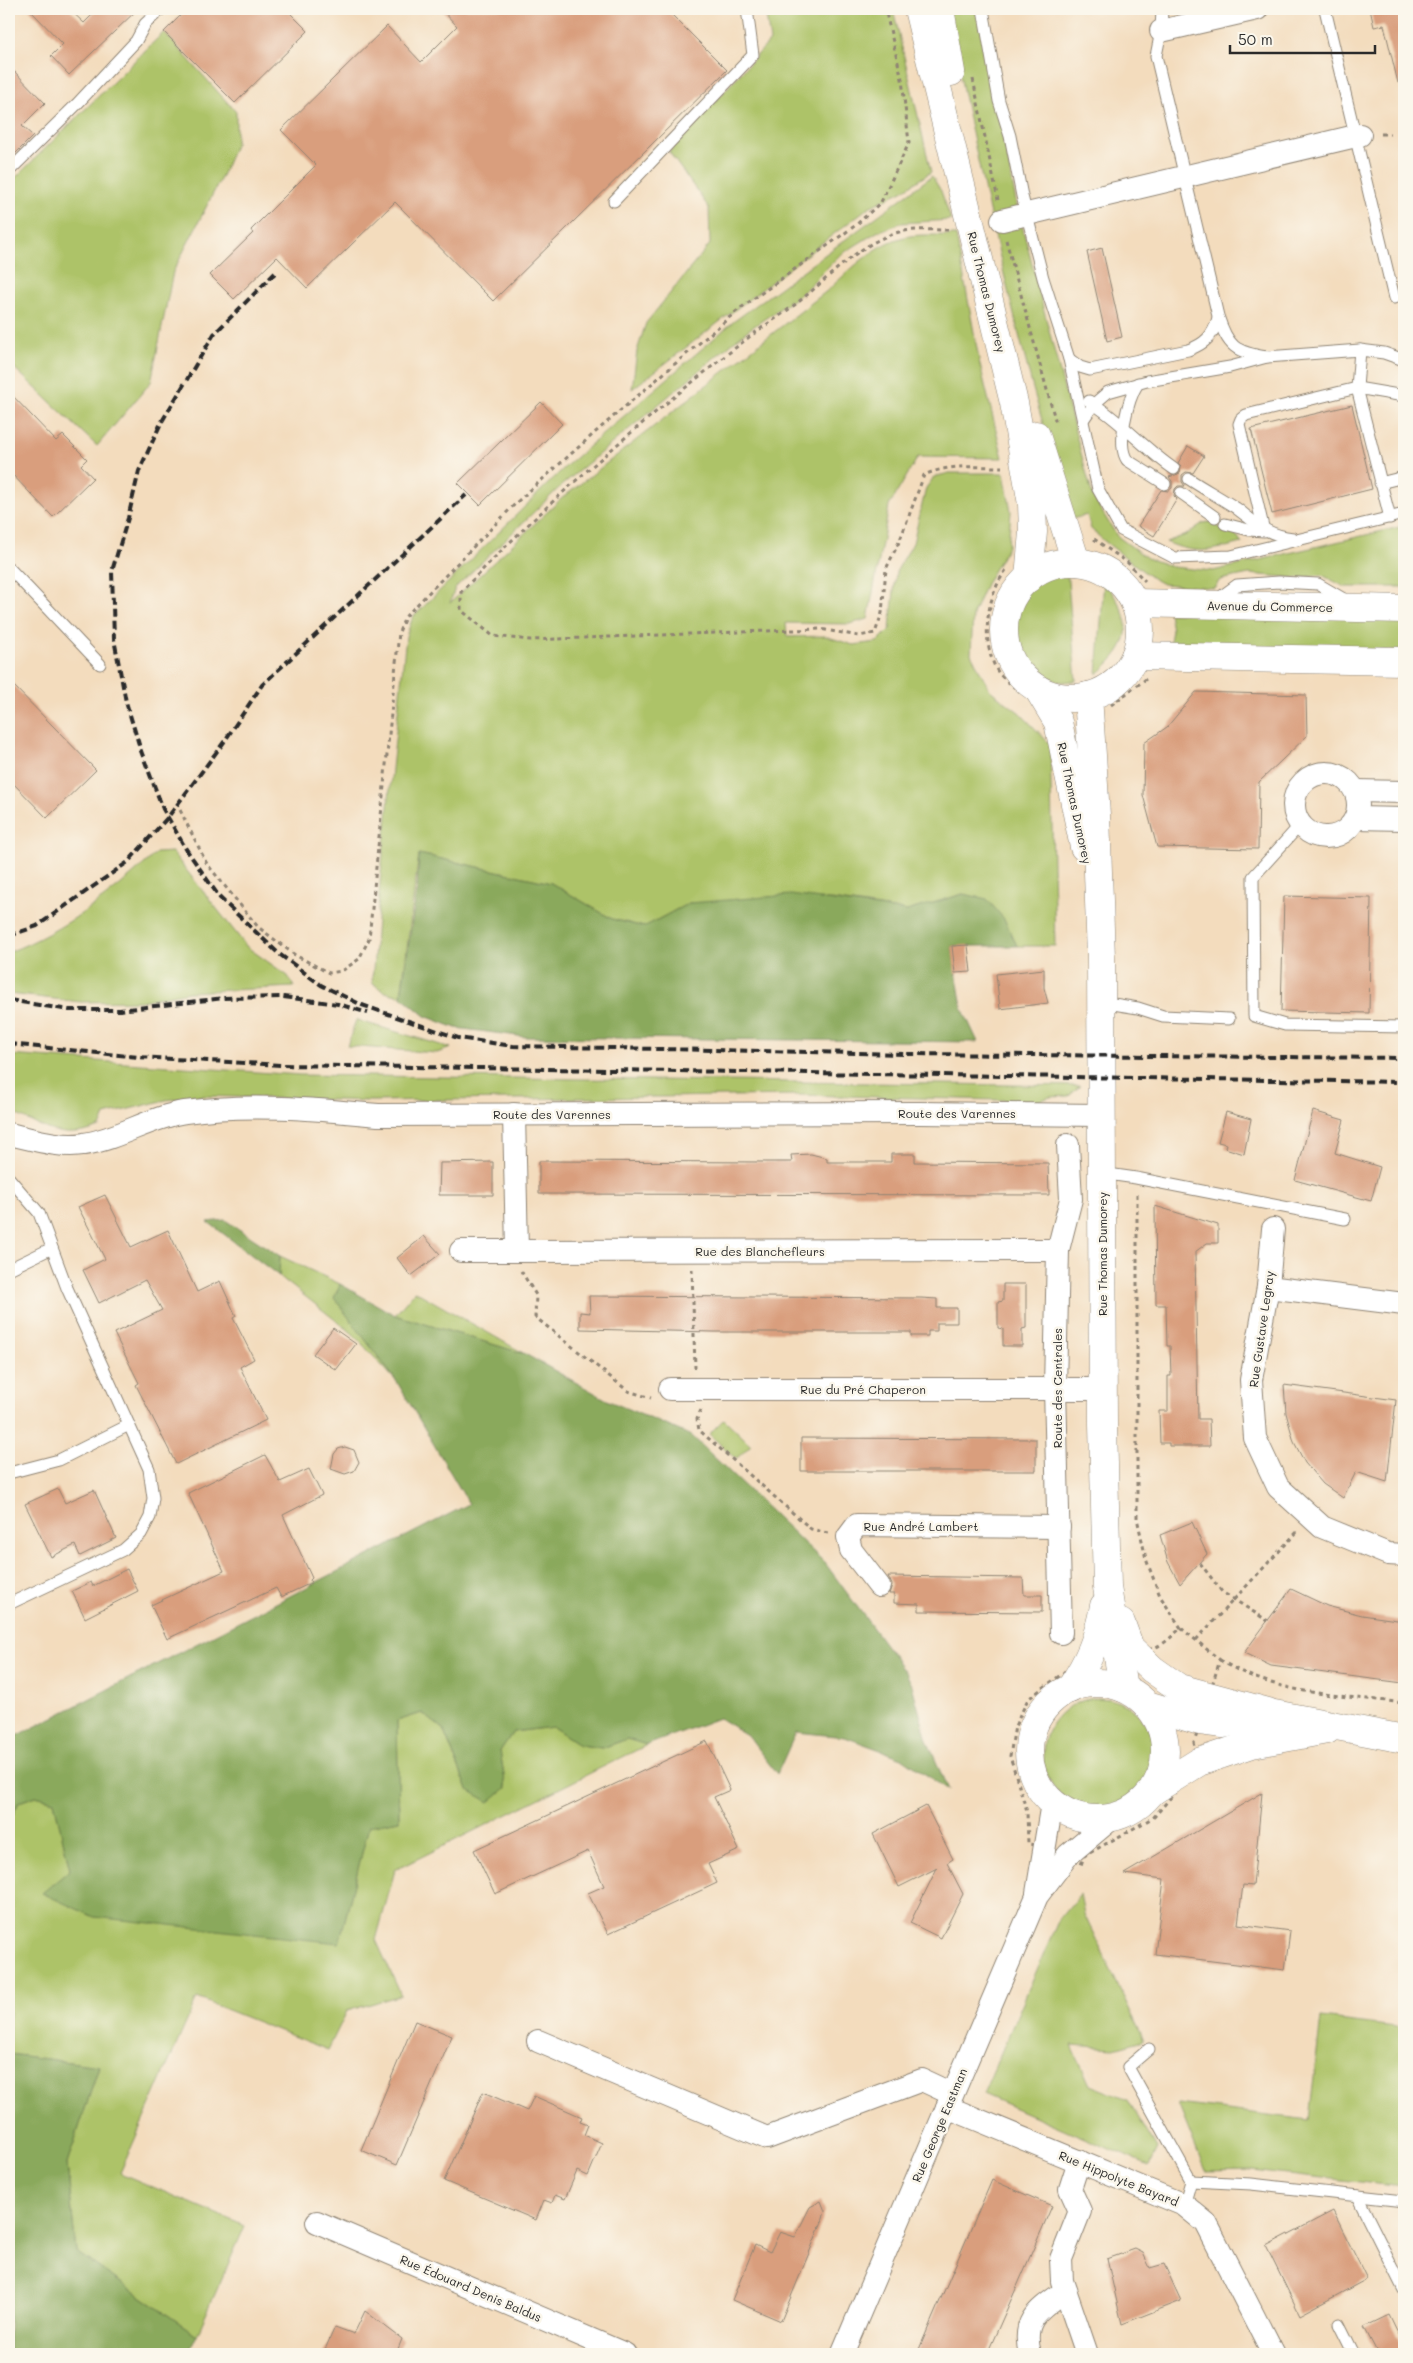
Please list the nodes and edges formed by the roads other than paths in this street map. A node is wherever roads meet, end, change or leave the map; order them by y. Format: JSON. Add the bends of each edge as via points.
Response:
{"nodes":[{"id":1,"x":161,"y":9,"type":"edge"},
{"id":2,"x":747,"y":9,"type":"edge"},
{"id":3,"x":918,"y":9,"type":"edge"},
{"id":4,"x":940,"y":9,"type":"edge"},
{"id":5,"x":983,"y":9,"type":"edge"},
{"id":6,"x":1162,"y":9,"type":"edge"},
{"id":7,"x":1257,"y":9,"type":"edge"},
{"id":8,"x":1325,"y":9,"type":"edge"},
{"id":9,"x":1161,"y":31,"type":"junction"},
{"id":10,"x":1358,"y":136,"type":"junction"},
{"id":11,"x":9,"y":171,"type":"edge"},
{"id":12,"x":1185,"y":176,"type":"junction"},
{"id":13,"x":614,"y":201,"type":"dead end"},
{"id":14,"x":1026,"y":214,"type":"junction"},
{"id":15,"x":1002,"y":220,"type":"dead end"},
{"id":16,"x":1394,"y":298,"type":"dead end"},
{"id":17,"x":1218,"y":316,"type":"junction"},
{"id":18,"x":1360,"y":350,"type":"junction"},
{"id":19,"x":1267,"y":357,"type":"junction"},
{"id":20,"x":1069,"y":359,"type":"junction"},
{"id":21,"x":1404,"y":360,"type":"edge"},
{"id":22,"x":1138,"y":383,"type":"junction"},
{"id":23,"x":1357,"y":388,"type":"junction"},
{"id":24,"x":1077,"y":394,"type":"junction"},
{"id":25,"x":1404,"y":396,"type":"edge"},
{"id":26,"x":1094,"y":404,"type":"junction"},
{"id":27,"x":1083,"y":420,"type":"junction"},
{"id":28,"x":1125,"y":427,"type":"junction"},
{"id":29,"x":1174,"y":469,"type":"dead end"},
{"id":30,"x":1404,"y":476,"type":"edge"},
{"id":31,"x":1189,"y":479,"type":"dead end"},
{"id":32,"x":1380,"y":483,"type":"junction"},
{"id":33,"x":1165,"y":484,"type":"dead end"},
{"id":34,"x":1180,"y":494,"type":"dead end"},
{"id":35,"x":1404,"y":514,"type":"edge"},
{"id":36,"x":1215,"y":517,"type":"dead end"},
{"id":37,"x":1390,"y":518,"type":"junction"},
{"id":38,"x":1225,"y":524,"type":"dead end"},
{"id":39,"x":1264,"y":531,"type":"junction"},
{"id":40,"x":1302,"y":539,"type":"junction"},
{"id":41,"x":1076,"y":562,"type":"junction"},
{"id":42,"x":9,"y":568,"type":"edge"},
{"id":43,"x":1019,"y":571,"type":"junction"},
{"id":44,"x":1135,"y":603,"type":"junction"},
{"id":45,"x":1404,"y":609,"type":"edge"},
{"id":46,"x":1135,"y":656,"type":"junction"},
{"id":47,"x":1404,"y":661,"type":"edge"},
{"id":48,"x":100,"y":664,"type":"dead end"},
{"id":49,"x":1030,"y":691,"type":"junction"},
{"id":50,"x":1088,"y":696,"type":"junction"},
{"id":51,"x":1356,"y":791,"type":"junction"},
{"id":52,"x":1404,"y":792,"type":"edge"},
{"id":53,"x":1356,"y":818,"type":"junction"},
{"id":54,"x":1404,"y":818,"type":"edge"},
{"id":55,"x":1300,"y":825,"type":"junction"},
{"id":56,"x":1100,"y":922,"type":"junction"},
{"id":57,"x":1101,"y":1002,"type":"junction"},
{"id":58,"x":1228,"y":1019,"type":"dead end"},
{"id":59,"x":1404,"y":1027,"type":"edge"},
{"id":60,"x":514,"y":1114,"type":"junction"},
{"id":61,"x":1101,"y":1115,"type":"junction"},
{"id":62,"x":14,"y":1133,"type":"edge"},
{"id":63,"x":1068,"y":1144,"type":"dead end"},
{"id":64,"x":1101,"y":1173,"type":"junction"},
{"id":65,"x":9,"y":1178,"type":"edge"},
{"id":66,"x":1345,"y":1219,"type":"dead end"},
{"id":67,"x":1273,"y":1229,"type":"dead end"},
{"id":68,"x":52,"y":1248,"type":"junction"},
{"id":69,"x":1058,"y":1250,"type":"junction"},
{"id":70,"x":461,"y":1251,"type":"dead end"},
{"id":71,"x":517,"y":1251,"type":"junction"},
{"id":72,"x":9,"y":1268,"type":"edge"},
{"id":73,"x":1268,"y":1287,"type":"junction"},
{"id":74,"x":1404,"y":1304,"type":"edge"},
{"id":75,"x":1055,"y":1388,"type":"junction"},
{"id":76,"x":1103,"y":1388,"type":"junction"},
{"id":77,"x":662,"y":1394,"type":"road end"},
{"id":78,"x":130,"y":1426,"type":"junction"},
{"id":79,"x":9,"y":1473,"type":"edge"},
{"id":80,"x":1059,"y":1527,"type":"junction"},
{"id":81,"x":1404,"y":1555,"type":"edge"},
{"id":82,"x":879,"y":1586,"type":"dead end"},
{"id":83,"x":1107,"y":1587,"type":"junction"},
{"id":84,"x":9,"y":1604,"type":"edge"},
{"id":85,"x":1061,"y":1633,"type":"dead end"},
{"id":86,"x":1126,"y":1654,"type":"junction"},
{"id":87,"x":1070,"y":1688,"type":"junction"},
{"id":88,"x":1123,"y":1688,"type":"junction"},
{"id":89,"x":1147,"y":1705,"type":"junction"},
{"id":90,"x":1204,"y":1709,"type":"junction"},
{"id":91,"x":1342,"y":1728,"type":"junction"},
{"id":92,"x":1404,"y":1739,"type":"edge"},
{"id":93,"x":1154,"y":1790,"type":"junction"},
{"id":94,"x":1052,"y":1803,"type":"junction"},
{"id":95,"x":1111,"y":1819,"type":"junction"},
{"id":96,"x":1037,"y":1896,"type":"junction"},
{"id":97,"x":538,"y":2041,"type":"dead end"},
{"id":98,"x":1149,"y":2049,"type":"dead end"},
{"id":99,"x":950,"y":2100,"type":"junction"},
{"id":100,"x":1079,"y":2161,"type":"junction"},
{"id":101,"x":1191,"y":2181,"type":"junction"},
{"id":102,"x":1357,"y":2196,"type":"junction"},
{"id":103,"x":1404,"y":2202,"type":"edge"},
{"id":104,"x":1184,"y":2205,"type":"junction"},
{"id":105,"x":317,"y":2222,"type":"dead end"},
{"id":106,"x":1404,"y":2290,"type":"edge"},
{"id":107,"x":1065,"y":2291,"type":"junction"},
{"id":108,"x":1339,"y":2324,"type":"dead end"},
{"id":109,"x":626,"y":2354,"type":"edge"},
{"id":110,"x":842,"y":2354,"type":"edge"},
{"id":111,"x":1030,"y":2354,"type":"edge"},
{"id":112,"x":1087,"y":2354,"type":"edge"},
{"id":113,"x":1273,"y":2354,"type":"edge"},
{"id":114,"x":1354,"y":2354,"type":"edge"}],
"edges":[{"from":1,"to":11,"type":"lane","via":[[77,104]]},
{"from":2,"to":13,"type":"lane","via":[[753,55]]},
{"from":3,"to":43,"type":"street","name":"Rue Thomas Dumorey","via":[[1014,403],[1032,504],[1033,532]]},
{"from":4,"to":41,"type":"street","name":"Rue Thomas Dumorey","via":[[962,131],[1022,384],[1046,472]]},
{"from":5,"to":14,"type":"lane","via":[[999,101],[1010,136]]},
{"from":6,"to":9,"type":"lane"},
{"from":7,"to":9,"type":"street"},
{"from":8,"to":10,"type":"lane"},
{"from":9,"to":12,"type":"lane","via":[[1156,56]]},
{"from":10,"to":12,"type":"street"},
{"from":10,"to":16,"type":"lane"},
{"from":12,"to":14,"type":"street"},
{"from":12,"to":17,"type":"lane"},
{"from":14,"to":15,"type":"street"},
{"from":14,"to":20,"type":"lane"},
{"from":17,"to":19,"type":"lane","via":[[1223,332],[1237,350]]},
{"from":17,"to":20,"type":"lane","via":[[1214,332],[1208,339],[1188,350],[1090,370]]},
{"from":18,"to":19,"type":"lane"},
{"from":18,"to":21,"type":"lane"},
{"from":18,"to":23,"type":"lane"},
{"from":19,"to":22,"type":"lane"},
{"from":20,"to":24,"type":"lane"},
{"from":22,"to":26,"type":"lane","via":[[1108,392]]},
{"from":22,"to":28,"type":"lane","via":[[1130,395]]},
{"from":23,"to":25,"type":"lane"},
{"from":23,"to":32,"type":"lane"},
{"from":23,"to":39,"type":"lane","via":[[1241,419],[1239,424]]},
{"from":24,"to":26,"type":"lane"},
{"from":24,"to":27,"type":"lane"},
{"from":26,"to":27,"type":"lane"},
{"from":26,"to":28,"type":"lane"},
{"from":27,"to":40,"type":"lane","via":[[1098,489],[1121,530],[1175,558],[1231,556]]},
{"from":28,"to":29,"type":"lane"},
{"from":28,"to":33,"type":"lane","via":[[1122,443],[1127,460]]},
{"from":30,"to":32,"type":"lane"},
{"from":31,"to":39,"type":"lane"},
{"from":32,"to":37,"type":"lane"},
{"from":34,"to":36,"type":"lane"},
{"from":35,"to":37,"type":"lane"},
{"from":37,"to":40,"type":"lane"},
{"from":38,"to":39,"type":"lane"},
{"from":39,"to":40,"type":"lane","via":[[1278,537]]},
{"from":41,"to":43,"type":"street"},
{"from":41,"to":44,"type":"street","via":[[1111,574]]},
{"from":42,"to":48,"type":"lane"},
{"from":43,"to":49,"type":"street","via":[[1006,614],[1004,636],[1010,657]]},
{"from":44,"to":45,"type":"street","name":"Avenue du Commerce"},
{"from":44,"to":46,"type":"street","via":[[1140,620],[1140,638]]},
{"from":46,"to":47,"type":"street"},
{"from":46,"to":50,"type":"street","via":[[1124,674],[1108,688]]},
{"from":49,"to":50,"type":"street","via":[[1062,697]]},
{"from":49,"to":56,"type":"street","name":"Rue Thomas Dumorey","via":[[1058,722]]},
{"from":50,"to":56,"type":"street","name":"Rue Thomas Dumorey"},
{"from":51,"to":52,"type":"street"},
{"from":51,"to":53,"type":"street"},
{"from":51,"to":55,"type":"street","via":[[1340,776],[1329,773],[1309,778],[1296,795],[1295,816]]},
{"from":53,"to":54,"type":"street"},
{"from":53,"to":55,"type":"street","via":[[1345,832],[1328,838],[1313,835]]},
{"from":55,"to":59,"type":"lane","via":[[1253,877],[1254,1016],[1285,1025]]},
{"from":56,"to":57,"type":"street","name":"Rue Thomas Dumorey"},
{"from":57,"to":58,"type":"lane","via":[[1162,1016]]},
{"from":57,"to":61,"type":"street","name":"Rue Thomas Dumorey"},
{"from":60,"to":61,"type":"street","name":"Route des Varennes"},
{"from":60,"to":62,"type":"street","name":"Route des Varennes","via":[[378,1115],[235,1107],[183,1112],[83,1144],[51,1143]]},
{"from":60,"to":71,"type":"street"},
{"from":61,"to":64,"type":"street","name":"Rue Thomas Dumorey"},
{"from":63,"to":69,"type":"street","name":"Route des Centrales","via":[[1071,1199]]},
{"from":64,"to":66,"type":"lane"},
{"from":64,"to":76,"type":"street","name":"Rue Thomas Dumorey"},
{"from":65,"to":68,"type":"lane","via":[[39,1214]]},
{"from":67,"to":73,"type":"street","name":"Rue Gustave Legray"},
{"from":68,"to":72,"type":"lane"},
{"from":68,"to":78,"type":"lane"},
{"from":69,"to":71,"type":"street","name":"Rue des Blanchefleurs"},
{"from":69,"to":75,"type":"street","name":"Route des Centrales"},
{"from":70,"to":71,"type":"street","name":"Rue des Blanchefleurs"},
{"from":73,"to":74,"type":"street"},
{"from":73,"to":81,"type":"street","name":"Rue Gustave Legray","via":[[1251,1380],[1255,1438],[1278,1487],[1322,1527],[1388,1554]]},
{"from":75,"to":76,"type":"street","name":"Rue du Pré Chaperon"},
{"from":75,"to":77,"type":"street","name":"Rue du Pré Chaperon","via":[[703,1389]]},
{"from":75,"to":80,"type":"street","name":"Route des Centrales"},
{"from":76,"to":83,"type":"street","name":"Rue Thomas Dumorey"},
{"from":78,"to":79,"type":"lane","via":[[59,1460]]},
{"from":78,"to":84,"type":"lane","via":[[150,1470],[153,1498],[150,1517],[141,1534],[123,1550]]},
{"from":80,"to":82,"type":"street","name":"Rue André Lambert","via":[[856,1526],[848,1537],[851,1550]]},
{"from":80,"to":85,"type":"street","name":"Route des Centrales"},
{"from":83,"to":86,"type":"street","via":[[1130,1648]]},
{"from":83,"to":87,"type":"street","name":"Rue Thomas Dumorey","via":[[1100,1627],[1085,1666]]},
{"from":86,"to":88,"type":"street"},
{"from":86,"to":90,"type":"street","via":[[1179,1688]]},
{"from":87,"to":88,"type":"street","via":[[1096,1683]]},
{"from":87,"to":94,"type":"street","via":[[1050,1701],[1036,1719],[1029,1741],[1030,1764],[1037,1785]]},
{"from":88,"to":89,"type":"street"},
{"from":89,"to":90,"type":"street"},
{"from":89,"to":93,"type":"street","via":[[1160,1724],[1166,1746],[1163,1770]]},
{"from":90,"to":91,"type":"street","via":[[1274,1714]]},
{"from":91,"to":92,"type":"street"},
{"from":91,"to":93,"type":"street","via":[[1252,1744],[1198,1762]]},
{"from":93,"to":95,"type":"street","via":[[1135,1809]]},
{"from":94,"to":95,"type":"street","via":[[1080,1818]]},
{"from":94,"to":96,"type":"street","name":"Rue George Eastman"},
{"from":95,"to":96,"type":"street","name":"Rue George Eastman","via":[[1068,1855]]},
{"from":96,"to":99,"type":"street","name":"Rue George Eastman"},
{"from":97,"to":99,"type":"street","name":"Rue Hippolyte Bayard","via":[[767,2138],[922,2080]]},
{"from":98,"to":101,"type":"lane","via":[[1128,2067]]},
{"from":99,"to":100,"type":"street","name":"Rue Hippolyte Bayard"},
{"from":99,"to":110,"type":"street","name":"Rue George Eastman"},
{"from":100,"to":104,"type":"street","name":"Rue Hippolyte Bayard"},
{"from":100,"to":107,"type":"street","via":[[1070,2188],[1080,2211],[1061,2259]]},
{"from":101,"to":102,"type":"lane"},
{"from":101,"to":104,"type":"lane"},
{"from":102,"to":103,"type":"lane"},
{"from":102,"to":106,"type":"lane"},
{"from":104,"to":113,"type":"street","name":"Rue Hippolyte Bayard","via":[[1206,2224]]},
{"from":105,"to":109,"type":"street","name":"Rue Édouard Denis Baldus"},
{"from":107,"to":111,"type":"street","via":[[1032,2319],[1026,2339]]},
{"from":107,"to":112,"type":"street"},
{"from":108,"to":114,"type":"lane"}]}
